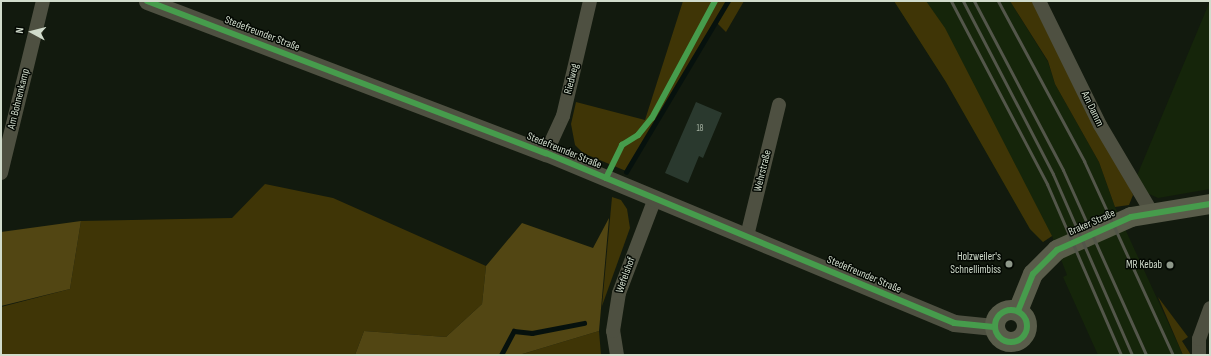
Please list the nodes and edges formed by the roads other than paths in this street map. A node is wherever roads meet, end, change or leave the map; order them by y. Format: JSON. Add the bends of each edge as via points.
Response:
{"nodes":[{"id":1,"x":43,"y":1,"type":"edge"},
{"id":2,"x":147,"y":1,"type":"edge"},
{"id":3,"x":590,"y":1,"type":"edge"},
{"id":4,"x":1039,"y":1,"type":"edge"},
{"id":5,"x":779,"y":105,"type":"dead end"},
{"id":6,"x":4,"y":149,"type":"edge"},
{"id":7,"x":546,"y":154,"type":"junction"},
{"id":8,"x":1,"y":173,"type":"edge"},
{"id":9,"x":655,"y":198,"type":"junction"},
{"id":10,"x":1210,"y":204,"type":"edge"},
{"id":11,"x":1152,"y":213,"type":"junction"},
{"id":12,"x":747,"y":236,"type":"junction"},
{"id":13,"x":1210,"y":308,"type":"edge"},
{"id":14,"x":1018,"y":311,"type":"junction"},
{"id":15,"x":994,"y":327,"type":"junction"},
{"id":16,"x":1022,"y":348,"type":"edge"},
{"id":17,"x":617,"y":355,"type":"edge"},
{"id":18,"x":1199,"y":355,"type":"edge"}],
"edges":[{"from":1,"to":6,"type":"street","name":"Am Bohnenkamp"},
{"from":2,"to":7,"type":"street","name":"Stedefreunder Straße"},
{"from":3,"to":7,"type":"street","name":"Riedweg","via":[[563,116]]},
{"from":4,"to":11,"type":"street","name":"Am Damm","via":[[1100,125]]},
{"from":5,"to":12,"type":"street","name":"Wehrstraße"},
{"from":6,"to":8,"type":"street","name":"Am Bohnenkamp"},
{"from":7,"to":9,"type":"street","name":"Stedefreunder Straße"},
{"from":9,"to":12,"type":"street","name":"Stedefreunder Straße"},
{"from":9,"to":17,"type":"street","name":"Wefelshof","via":[[619,293],[613,331]]},
{"from":10,"to":11,"type":"main road","name":"Braker Straße"},
{"from":11,"to":14,"type":"main road","name":"Braker Straße","via":[[1121,220],[1048,256],[1033,274]]},
{"from":12,"to":15,"type":"street","name":"Stedefreunder Straße","via":[[954,323]]},
{"from":13,"to":18,"type":"street","via":[[1199,340]]},
{"from":14,"to":15,"type":"main road","via":[[1000,313]]},
{"from":14,"to":16,"type":"main road","via":[[1027,324]]},
{"from":15,"to":16,"type":"main road","via":[[1004,340]]}]}
